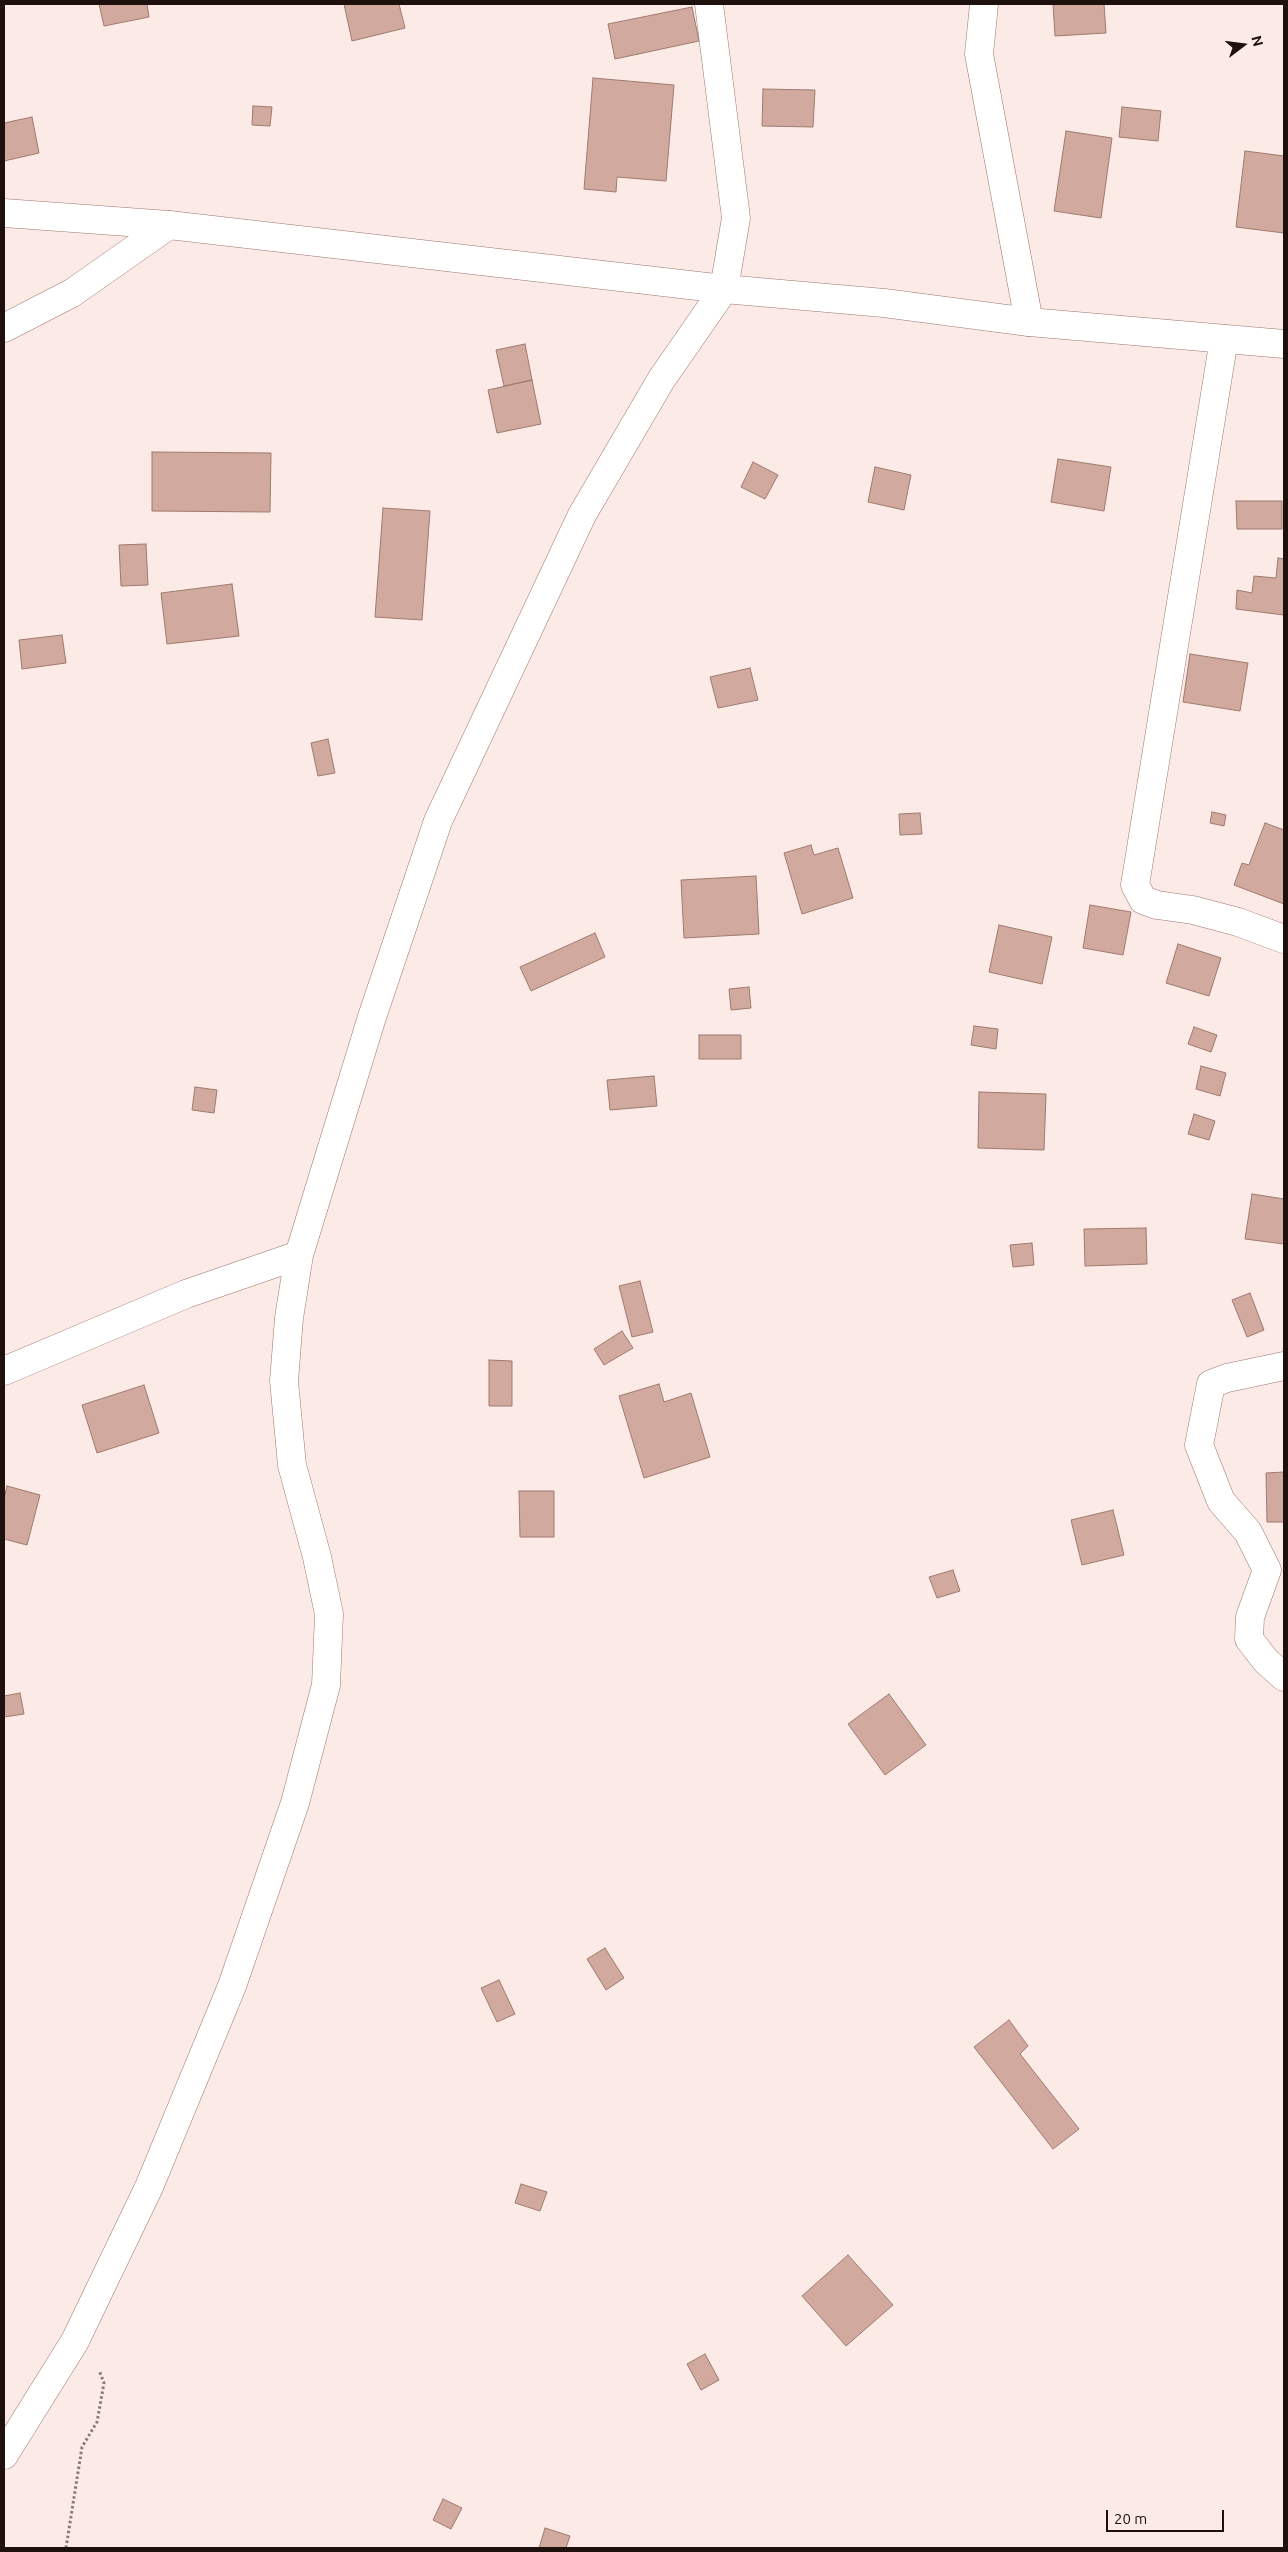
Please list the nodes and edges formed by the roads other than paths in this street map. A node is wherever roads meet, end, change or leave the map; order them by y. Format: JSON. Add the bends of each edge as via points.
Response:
{"nodes":[{"id":1,"x":709,"y":4,"type":"edge"},
{"id":2,"x":984,"y":4,"type":"edge"},
{"id":3,"x":4,"y":213,"type":"edge"},
{"id":4,"x":169,"y":225,"type":"junction"},
{"id":5,"x":724,"y":289,"type":"junction"},
{"id":6,"x":1029,"y":322,"type":"junction"},
{"id":7,"x":4,"y":328,"type":"edge"},
{"id":8,"x":1224,"y":339,"type":"junction"},
{"id":9,"x":1284,"y":344,"type":"edge"},
{"id":10,"x":1284,"y":939,"type":"edge"},
{"id":11,"x":299,"y":1255,"type":"junction"},
{"id":12,"x":1284,"y":1366,"type":"edge"},
{"id":13,"x":4,"y":1371,"type":"edge"},
{"id":14,"x":1284,"y":1677,"type":"edge"},
{"id":15,"x":4,"y":2455,"type":"edge"}],
"edges":[{"from":1,"to":5,"type":"street","via":[[736,218]]},
{"from":2,"to":6,"type":"street","via":[[980,54]]},
{"from":3,"to":4,"type":"street"},
{"from":4,"to":5,"type":"street"},
{"from":4,"to":7,"type":"street","via":[[72,293]]},
{"from":5,"to":6,"type":"street","via":[[884,303]]},
{"from":5,"to":11,"type":"street","via":[[661,380],[582,515],[438,821],[372,1017]]},
{"from":6,"to":8,"type":"street"},
{"from":8,"to":9,"type":"street"},
{"from":8,"to":10,"type":"street","via":[[1135,885],[1143,900],[1238,922]]},
{"from":11,"to":13,"type":"street","via":[[186,1294]]},
{"from":11,"to":15,"type":"street","via":[[284,1380],[292,1465],[329,1614],[326,1685],[295,1803],[232,1986],[148,2187],[79,2332]]},
{"from":12,"to":14,"type":"street","via":[[1211,1384],[1199,1445],[1221,1501],[1248,1532],[1267,1570],[1250,1617],[1249,1639]]}]}
